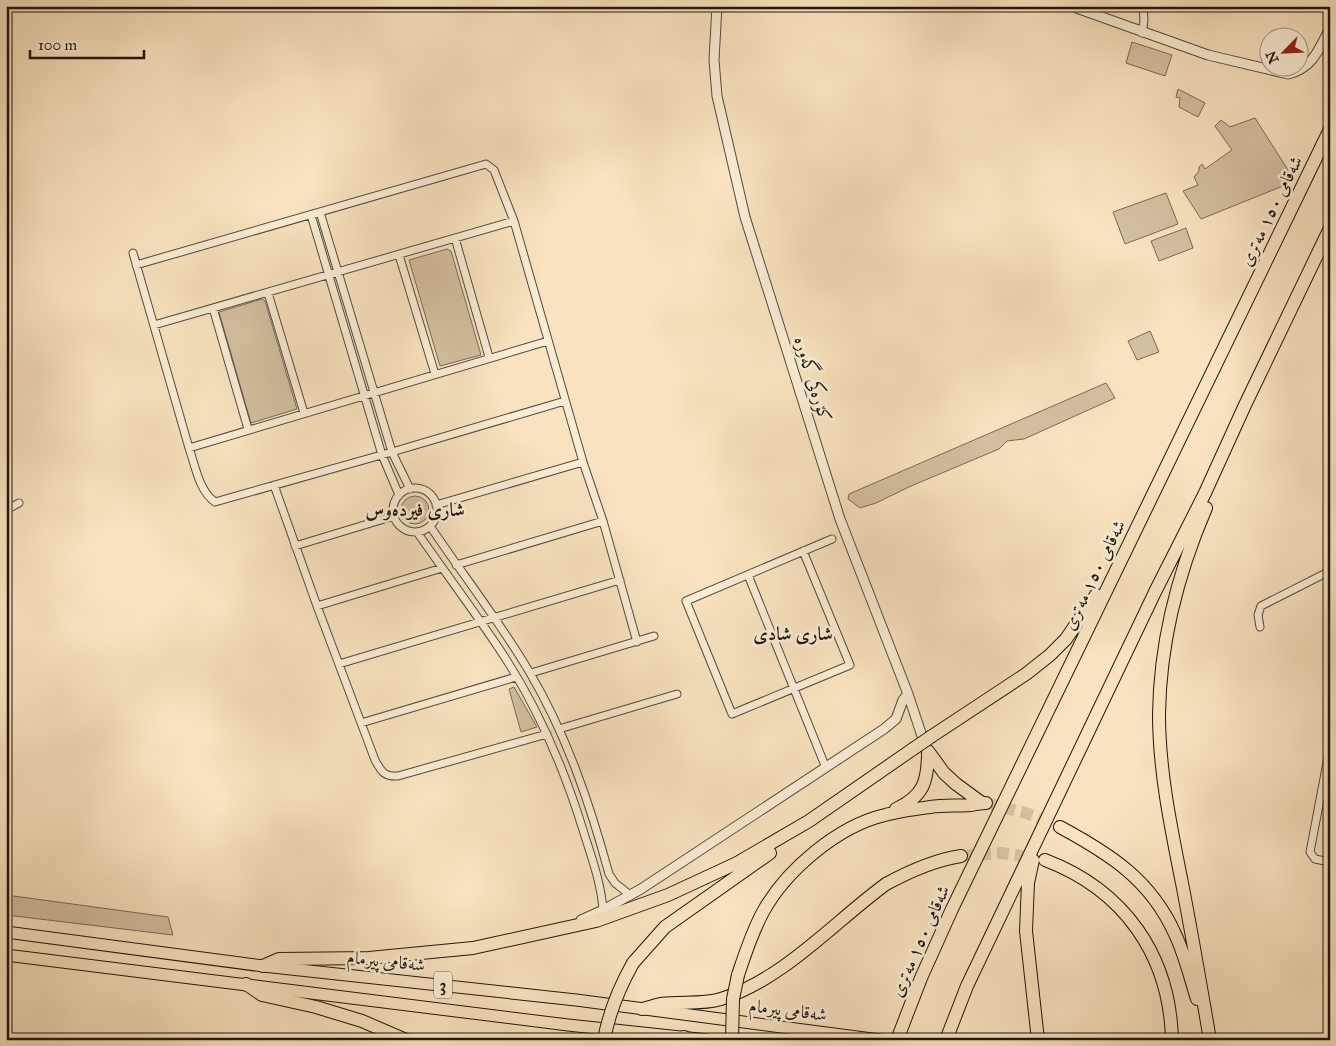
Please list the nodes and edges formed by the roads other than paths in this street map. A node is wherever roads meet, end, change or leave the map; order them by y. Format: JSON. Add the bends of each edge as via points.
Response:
{"nodes":[{"id":1,"x":718,"y":6,"type":"edge"},
{"id":2,"x":1071,"y":6,"type":"edge"},
{"id":3,"x":1142,"y":6,"type":"edge"},
{"id":4,"x":1330,"y":28,"type":"edge"},
{"id":5,"x":1142,"y":32,"type":"junction"},
{"id":6,"x":1330,"y":129,"type":"edge"},
{"id":7,"x":320,"y":212,"type":"junction"},
{"id":8,"x":311,"y":216,"type":"junction"},
{"id":9,"x":514,"y":220,"type":"junction"},
{"id":10,"x":1330,"y":228,"type":"edge"},
{"id":11,"x":454,"y":238,"type":"junction"},
{"id":12,"x":133,"y":253,"type":"dead end"},
{"id":13,"x":400,"y":255,"type":"junction"},
{"id":14,"x":136,"y":265,"type":"junction"},
{"id":15,"x":338,"y":273,"type":"junction"},
{"id":16,"x":330,"y":276,"type":"junction"},
{"id":17,"x":268,"y":293,"type":"junction"},
{"id":18,"x":213,"y":308,"type":"junction"},
{"id":19,"x":154,"y":325,"type":"junction"},
{"id":20,"x":548,"y":341,"type":"junction"},
{"id":21,"x":489,"y":357,"type":"junction"},
{"id":22,"x":435,"y":374,"type":"junction"},
{"id":23,"x":373,"y":393,"type":"junction"},
{"id":24,"x":364,"y":395,"type":"junction"},
{"id":25,"x":565,"y":401,"type":"junction"},
{"id":26,"x":1245,"y":405,"type":"junction"},
{"id":27,"x":304,"y":413,"type":"junction"},
{"id":28,"x":248,"y":429,"type":"junction"},
{"id":29,"x":189,"y":448,"type":"junction"},
{"id":30,"x":392,"y":452,"type":"junction"},
{"id":31,"x":382,"y":455,"type":"junction"},
{"id":32,"x":583,"y":462,"type":"junction"},
{"id":33,"x":274,"y":486,"type":"junction"},
{"id":34,"x":410,"y":489,"type":"junction"},
{"id":35,"x":400,"y":495,"type":"junction"},
{"id":36,"x":18,"y":503,"type":"dead end"},
{"id":37,"x":436,"y":505,"type":"junction"},
{"id":38,"x":6,"y":510,"type":"edge"},
{"id":39,"x":394,"y":516,"type":"junction"},
{"id":40,"x":603,"y":521,"type":"junction"},
{"id":41,"x":430,"y":526,"type":"junction"},
{"id":42,"x":418,"y":532,"type":"junction"},
{"id":43,"x":832,"y":539,"type":"dead end"},
{"id":44,"x":295,"y":546,"type":"junction"},
{"id":45,"x":803,"y":551,"type":"junction"},
{"id":46,"x":1119,"y":562,"type":"junction"},
{"id":47,"x":456,"y":565,"type":"junction"},
{"id":48,"x":442,"y":568,"type":"junction"},
{"id":49,"x":1330,"y":571,"type":"edge"},
{"id":50,"x":748,"y":574,"type":"junction"},
{"id":51,"x":620,"y":580,"type":"junction"},
{"id":52,"x":317,"y":606,"type":"junction"},
{"id":53,"x":495,"y":618,"type":"junction"},
{"id":54,"x":480,"y":621,"type":"junction"},
{"id":55,"x":1260,"y":627,"type":"dead end"},
{"id":56,"x":654,"y":636,"type":"dead end"},
{"id":57,"x":637,"y":642,"type":"junction"},
{"id":58,"x":339,"y":664,"type":"junction"},
{"id":59,"x":531,"y":674,"type":"junction"},
{"id":60,"x":516,"y":677,"type":"junction"},
{"id":61,"x":794,"y":688,"type":"junction"},
{"id":62,"x":677,"y":694,"type":"dead end"},
{"id":63,"x":908,"y":694,"type":"junction"},
{"id":64,"x":361,"y":723,"type":"junction"},
{"id":65,"x":559,"y":729,"type":"junction"},
{"id":66,"x":547,"y":734,"type":"junction"},
{"id":67,"x":1330,"y":747,"type":"edge"},
{"id":68,"x":928,"y":751,"type":"junction"},
{"id":69,"x":826,"y":768,"type":"junction"},
{"id":70,"x":884,"y":815,"type":"junction"},
{"id":71,"x":809,"y":821,"type":"junction"},
{"id":72,"x":1060,"y":827,"type":"tunnel mouth"},
{"id":73,"x":1038,"y":838,"type":"junction"},
{"id":74,"x":961,"y":856,"type":"tunnel mouth"},
{"id":75,"x":1045,"y":860,"type":"tunnel mouth"},
{"id":76,"x":1330,"y":862,"type":"edge"},
{"id":77,"x":630,"y":895,"type":"junction"},
{"id":78,"x":603,"y":910,"type":"junction"},
{"id":79,"x":562,"y":929,"type":"junction"},
{"id":80,"x":6,"y":932,"type":"edge"},
{"id":81,"x":6,"y":955,"type":"edge"},
{"id":82,"x":263,"y":966,"type":"junction"},
{"id":83,"x":246,"y":984,"type":"junction"},
{"id":84,"x":642,"y":1010,"type":"junction"},
{"id":85,"x":681,"y":1038,"type":"edge"},
{"id":86,"x":406,"y":1040,"type":"edge"},
{"id":87,"x":604,"y":1040,"type":"edge"},
{"id":88,"x":708,"y":1040,"type":"edge"},
{"id":89,"x":732,"y":1040,"type":"edge"},
{"id":90,"x":880,"y":1040,"type":"edge"},
{"id":91,"x":897,"y":1040,"type":"edge"},
{"id":92,"x":946,"y":1040,"type":"edge"},
{"id":93,"x":1038,"y":1040,"type":"edge"},
{"id":94,"x":1172,"y":1040,"type":"edge"},
{"id":95,"x":1210,"y":1040,"type":"edge"}],
"edges":[{"from":1,"to":63,"type":"street","name":"کۆرەکی گەورە","via":[[714,60],[717,96],[745,218],[840,519]]},
{"from":2,"to":5,"type":"street"},
{"from":3,"to":5,"type":"street"},
{"from":4,"to":5,"type":"street","via":[[1308,65],[1288,74],[1208,55]]},
{"from":6,"to":46,"type":"highway","name":"شەقامی ١٥٠ مەتری"},
{"from":7,"to":8,"type":"street"},
{"from":7,"to":9,"type":"street","via":[[486,164],[494,170]]},
{"from":7,"to":15,"type":"street"},
{"from":8,"to":14,"type":"street"},
{"from":8,"to":16,"type":"street"},
{"from":9,"to":11,"type":"street"},
{"from":9,"to":20,"type":"street"},
{"from":10,"to":26,"type":"highway"},
{"from":11,"to":13,"type":"street"},
{"from":11,"to":21,"type":"street"},
{"from":12,"to":14,"type":"street"},
{"from":13,"to":15,"type":"street"},
{"from":13,"to":22,"type":"street"},
{"from":14,"to":19,"type":"street"},
{"from":15,"to":16,"type":"street"},
{"from":15,"to":23,"type":"street"},
{"from":16,"to":17,"type":"street"},
{"from":16,"to":24,"type":"street"},
{"from":17,"to":18,"type":"street"},
{"from":17,"to":27,"type":"street"},
{"from":18,"to":19,"type":"street"},
{"from":18,"to":28,"type":"street"},
{"from":19,"to":29,"type":"street"},
{"from":20,"to":21,"type":"street"},
{"from":20,"to":25,"type":"street"},
{"from":21,"to":22,"type":"street"},
{"from":22,"to":23,"type":"street"},
{"from":23,"to":24,"type":"street"},
{"from":23,"to":30,"type":"street"},
{"from":24,"to":27,"type":"street"},
{"from":24,"to":31,"type":"street"},
{"from":25,"to":30,"type":"street"},
{"from":25,"to":32,"type":"street"},
{"from":26,"to":73,"type":"highway"},
{"from":26,"to":95,"type":"highway","via":[[1180,575],[1160,688],[1162,768]]},
{"from":27,"to":28,"type":"street"},
{"from":28,"to":29,"type":"street"},
{"from":29,"to":33,"type":"street","via":[[208,498],[214,502]]},
{"from":30,"to":31,"type":"street"},
{"from":30,"to":34,"type":"street"},
{"from":31,"to":33,"type":"street"},
{"from":31,"to":35,"type":"street"},
{"from":32,"to":37,"type":"street"},
{"from":32,"to":40,"type":"street"},
{"from":33,"to":44,"type":"street"},
{"from":34,"to":35,"type":"street"},
{"from":34,"to":37,"type":"street","via":[[426,491]]},
{"from":35,"to":39,"type":"street","via":[[394,502]]},
{"from":36,"to":38,"type":"street"},
{"from":37,"to":41,"type":"street","via":[[436,517]]},
{"from":39,"to":42,"type":"street","via":[[402,528]]},
{"from":39,"to":44,"type":"street"},
{"from":40,"to":47,"type":"street"},
{"from":40,"to":51,"type":"street"},
{"from":41,"to":42,"type":"street"},
{"from":41,"to":47,"type":"street"},
{"from":42,"to":48,"type":"street"},
{"from":43,"to":45,"type":"street"},
{"from":44,"to":52,"type":"street"},
{"from":45,"to":50,"type":"street"},
{"from":45,"to":61,"type":"street","via":[[850,665]]},
{"from":46,"to":71,"type":"highway","bridge":true,"via":[[1066,640],[1050,655]]},
{"from":46,"to":91,"type":"highway","name":"شەقامی ١٥٠ مەتری","via":[[965,882]]},
{"from":47,"to":53,"type":"street"},
{"from":48,"to":52,"type":"street"},
{"from":48,"to":54,"type":"street"},
{"from":49,"to":55,"type":"street","via":[[1261,606],[1258,615]]},
{"from":50,"to":61,"type":"street"},
{"from":50,"to":61,"type":"street","via":[[686,601],[732,714]]},
{"from":51,"to":53,"type":"street"},
{"from":51,"to":57,"type":"street"},
{"from":52,"to":58,"type":"street"},
{"from":53,"to":54,"type":"street"},
{"from":53,"to":59,"type":"street"},
{"from":54,"to":58,"type":"street"},
{"from":54,"to":60,"type":"street"},
{"from":56,"to":57,"type":"street"},
{"from":57,"to":59,"type":"street"},
{"from":58,"to":64,"type":"street"},
{"from":59,"to":65,"type":"street"},
{"from":60,"to":64,"type":"street"},
{"from":60,"to":66,"type":"street"},
{"from":61,"to":69,"type":"street"},
{"from":62,"to":65,"type":"street"},
{"from":63,"to":68,"type":"street","name":"کۆرەکی گەورە"},
{"from":63,"to":69,"type":"street","via":[[892,723]]},
{"from":64,"to":66,"type":"street","via":[[380,768],[390,776]]},
{"from":65,"to":77,"type":"street","via":[[581,783],[609,874]]},
{"from":66,"to":78,"type":"street","via":[[575,804],[597,876]]},
{"from":67,"to":76,"type":"street","via":[[1310,852],[1314,859]]},
{"from":68,"to":70,"type":"highway","via":[[927,774],[920,790],[914,798]]},
{"from":68,"to":70,"type":"highway","via":[[944,773],[984,803]]},
{"from":69,"to":77,"type":"street"},
{"from":70,"to":89,"type":"highway","bridge":true,"via":[[845,831],[806,859],[764,910],[738,975],[733,999]]},
{"from":71,"to":79,"type":"highway","via":[[737,863],[684,888],[642,906]]},
{"from":71,"to":87,"type":"highway","bridge":true,"via":[[769,854],[664,927],[634,963],[618,991]]},
{"from":72,"to":95,"type":"highway","via":[[1116,859],[1136,876],[1156,901],[1181,947]]},
{"from":73,"to":92,"type":"highway","via":[[967,986]]},
{"from":73,"to":93,"type":"highway","via":[[1026,906]]},
{"from":74,"to":84,"type":"highway","via":[[933,862],[886,884],[774,974],[748,988],[720,999],[661,1004]]},
{"from":75,"to":94,"type":"highway","via":[[1090,883],[1133,921],[1162,977],[1170,1010]]},
{"from":77,"to":78,"type":"street"},
{"from":78,"to":79,"type":"street"},
{"from":79,"to":82,"type":"highway","via":[[473,948],[369,958],[279,959]]},
{"from":80,"to":82,"type":"highway","name":"شەقامی پیرمام","number":"3"},
{"from":81,"to":83,"type":"highway","number":"3"},
{"from":82,"to":84,"type":"highway","name":"شەقامی پیرمام","number":"3"},
{"from":83,"to":85,"type":"highway","number":"3"},
{"from":83,"to":86,"type":"highway","via":[[262,995],[362,1021]]},
{"from":84,"to":90,"type":"highway","name":"شەقامی پیرمام","number":"3"},
{"from":85,"to":88,"type":"highway","number":"3"}]}
